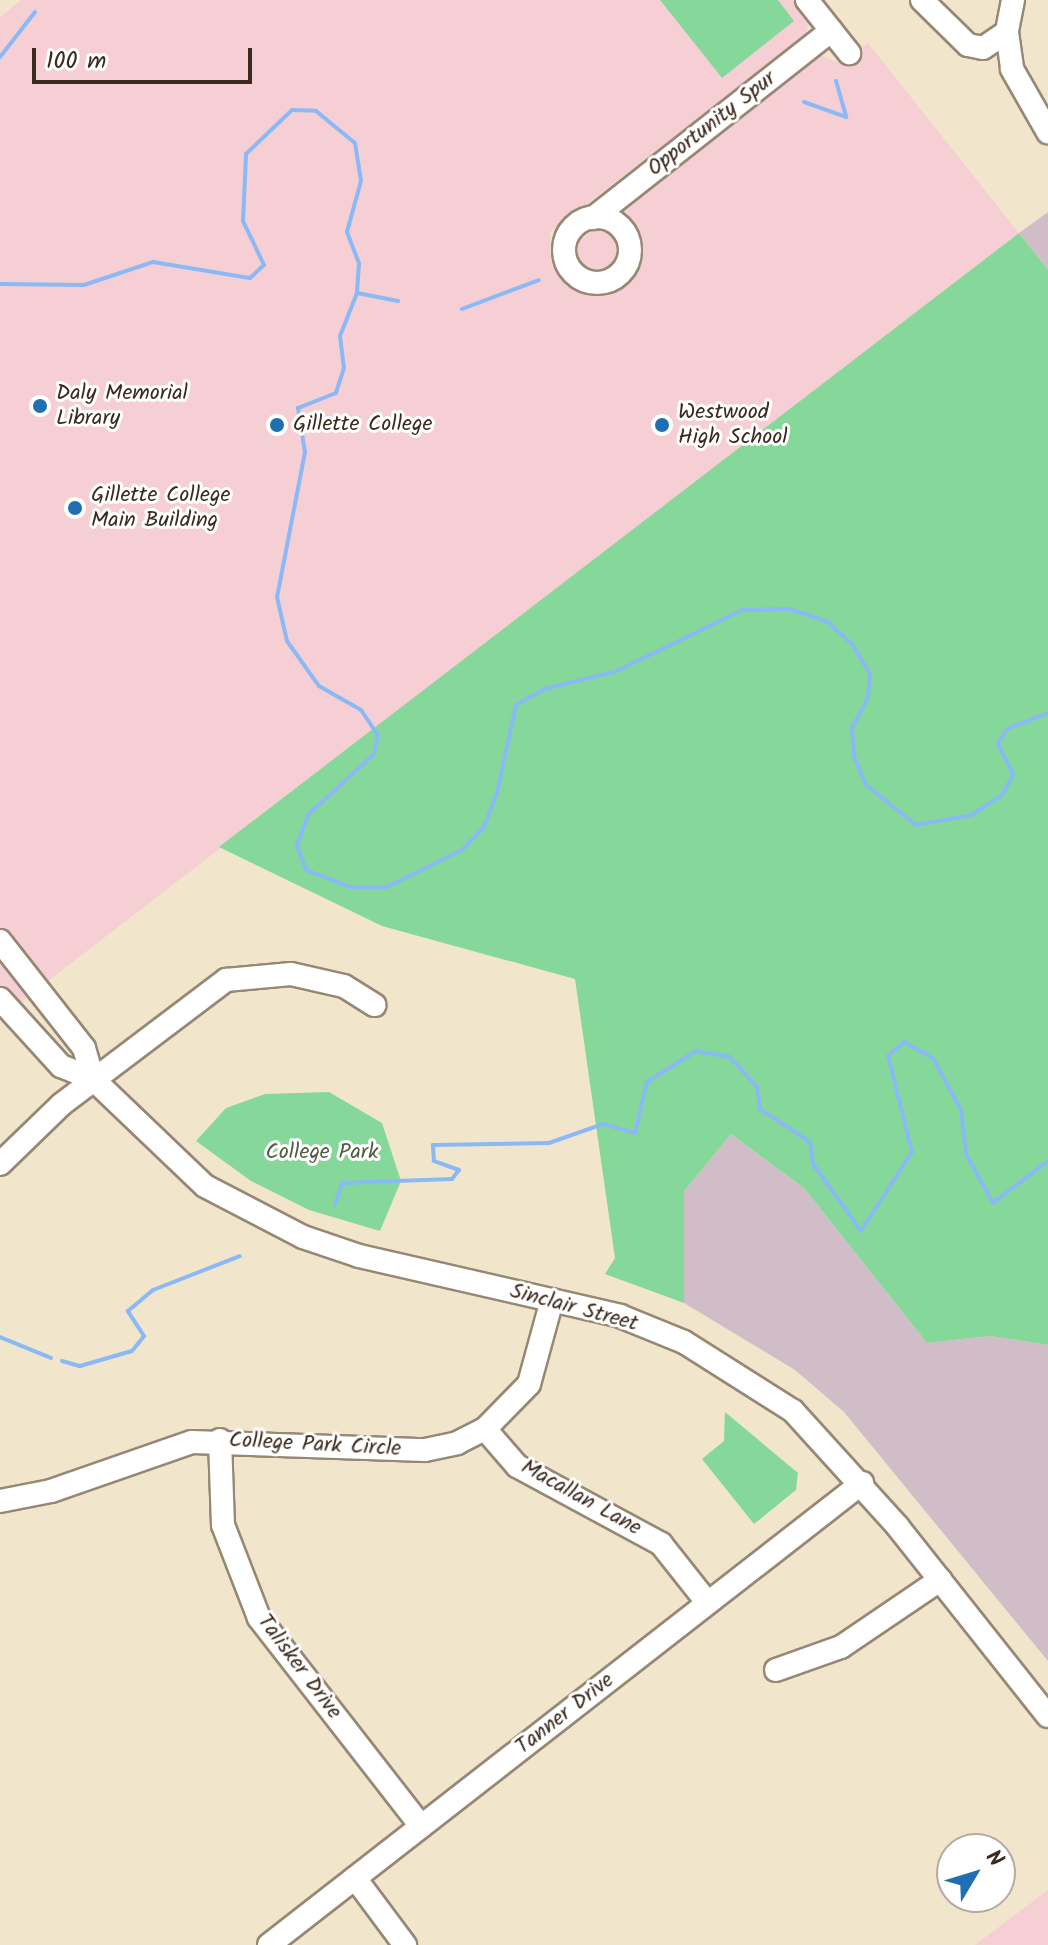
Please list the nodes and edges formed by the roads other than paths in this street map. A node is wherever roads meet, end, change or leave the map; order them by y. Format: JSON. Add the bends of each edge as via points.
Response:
{"nodes":[{"id":1,"x":807,"y":0,"type":"edge"},
{"id":2,"x":922,"y":0,"type":"edge"},
{"id":3,"x":1013,"y":0,"type":"edge"},
{"id":4,"x":831,"y":31,"type":"junction"},
{"id":5,"x":1007,"y":32,"type":"junction"},
{"id":6,"x":849,"y":53,"type":"dead end"},
{"id":7,"x":1048,"y":132,"type":"edge"},
{"id":8,"x":593,"y":218,"type":"dead end"},
{"id":9,"x":0,"y":941,"type":"edge"},
{"id":10,"x":0,"y":999,"type":"edge"},
{"id":11,"x":374,"y":1005,"type":"dead end"},
{"id":12,"x":93,"y":1079,"type":"junction"},
{"id":13,"x":0,"y":1164,"type":"edge"},
{"id":14,"x":552,"y":1300,"type":"junction"},
{"id":15,"x":485,"y":1429,"type":"junction"},
{"id":16,"x":220,"y":1440,"type":"junction"},
{"id":17,"x":862,"y":1483,"type":"junction"},
{"id":18,"x":0,"y":1501,"type":"edge"},
{"id":19,"x":940,"y":1580,"type":"junction"},
{"id":20,"x":707,"y":1602,"type":"junction"},
{"id":21,"x":776,"y":1670,"type":"dead end"},
{"id":22,"x":1048,"y":1716,"type":"edge"},
{"id":23,"x":421,"y":1826,"type":"junction"},
{"id":24,"x":355,"y":1878,"type":"junction"},
{"id":25,"x":269,"y":1945,"type":"edge"},
{"id":26,"x":405,"y":1945,"type":"edge"}],
"edges":[{"from":1,"to":4,"type":"street"},
{"from":2,"to":5,"type":"street","via":[[968,45],[983,48]]},
{"from":3,"to":5,"type":"street"},
{"from":4,"to":6,"type":"street"},
{"from":4,"to":8,"type":"street","name":"Opportunity Spur"},
{"from":5,"to":7,"type":"street","via":[[1012,69]]},
{"from":9,"to":12,"type":"street","name":"Sinclair Street","via":[[84,1048]]},
{"from":10,"to":12,"type":"street","name":"Sinclair Street","via":[[61,1066]]},
{"from":11,"to":12,"type":"street","via":[[344,986],[291,974],[226,980]]},
{"from":12,"to":13,"type":"street"},
{"from":12,"to":14,"type":"street","name":"Sinclair Street","via":[[205,1186],[303,1237]]},
{"from":14,"to":15,"type":"street","name":"College Park Circle","via":[[529,1384]]},
{"from":14,"to":17,"type":"street","name":"Sinclair Street","via":[[620,1316],[745,1376],[793,1411]]},
{"from":15,"to":16,"type":"street","name":"College Park Circle","via":[[425,1450]]},
{"from":15,"to":20,"type":"street","name":"Macallan Lane","via":[[517,1466],[661,1544]]},
{"from":16,"to":18,"type":"street","name":"College Park Circle","via":[[154,1452],[51,1491]]},
{"from":16,"to":23,"type":"street","name":"Talisker Drive","via":[[223,1525],[259,1618]]},
{"from":17,"to":19,"type":"street","name":"Sinclair Street"},
{"from":17,"to":20,"type":"street","name":"Tanner Drive"},
{"from":19,"to":21,"type":"street","via":[[841,1647]]},
{"from":19,"to":22,"type":"street","name":"Sinclair Street"},
{"from":20,"to":23,"type":"street","name":"Tanner Drive"},
{"from":23,"to":24,"type":"street","name":"Tanner Drive"},
{"from":24,"to":25,"type":"street","name":"Tanner Drive"},
{"from":24,"to":26,"type":"street"}]}
